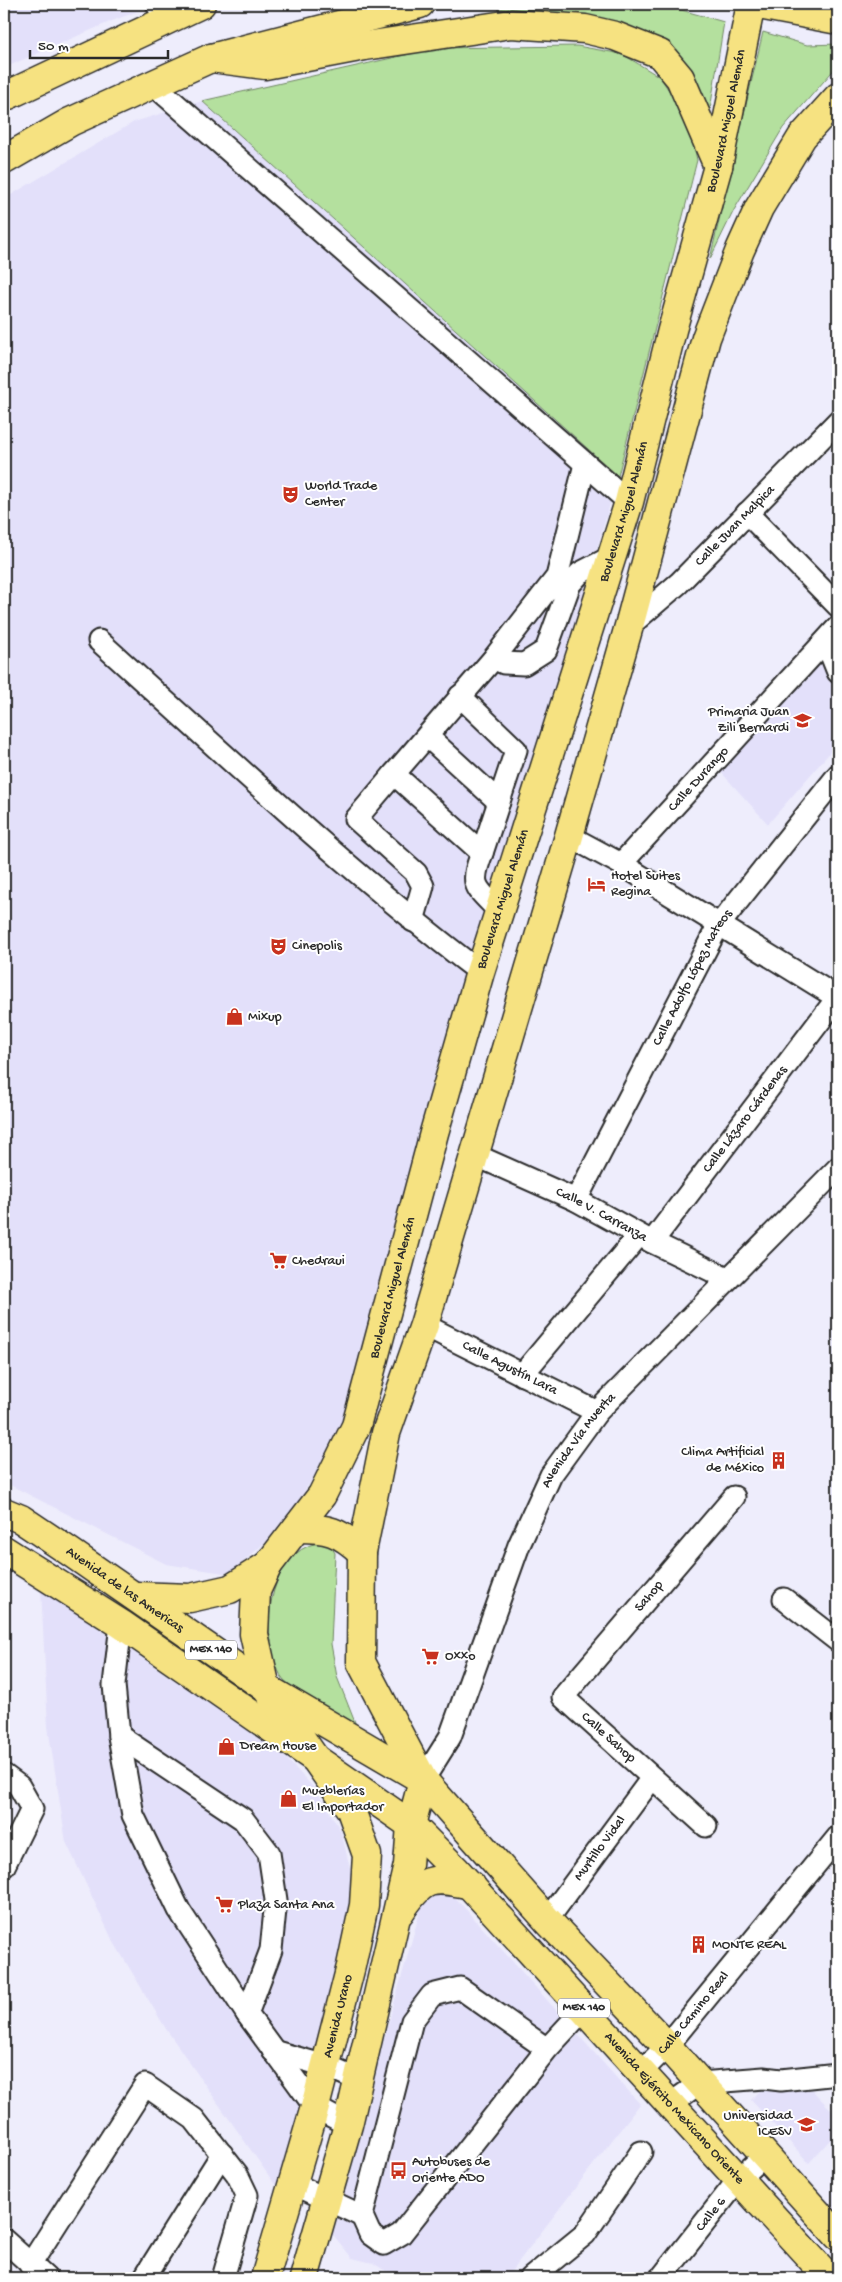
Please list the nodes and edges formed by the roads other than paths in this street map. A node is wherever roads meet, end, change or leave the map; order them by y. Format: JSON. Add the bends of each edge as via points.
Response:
{"nodes":[{"id":1,"x":202,"y":4,"type":"edge"},
{"id":2,"x":417,"y":4,"type":"edge"},
{"id":3,"x":752,"y":4,"type":"edge"},
{"id":4,"x":161,"y":12,"type":"edge"},
{"id":5,"x":820,"y":14,"type":"edge"},
{"id":6,"x":212,"y":58,"type":"junction"},
{"id":7,"x":154,"y":86,"type":"junction"},
{"id":8,"x":4,"y":96,"type":"edge"},
{"id":9,"x":838,"y":98,"type":"edge"},
{"id":10,"x":4,"y":160,"type":"edge"},
{"id":11,"x":718,"y":166,"type":"junction"},
{"id":12,"x":838,"y":421,"type":"edge"},
{"id":13,"x":585,"y":464,"type":"junction"},
{"id":14,"x":629,"y":502,"type":"junction"},
{"id":15,"x":747,"y":513,"type":"junction"},
{"id":16,"x":611,"y":557,"type":"junction"},
{"id":17,"x":838,"y":606,"type":"edge"},
{"id":18,"x":629,"y":626,"type":"junction"},
{"id":19,"x":832,"y":634,"type":"edge"},
{"id":20,"x":99,"y":641,"type":"dead end"},
{"id":21,"x":494,"y":658,"type":"junction"},
{"id":22,"x":838,"y":672,"type":"edge"},
{"id":23,"x":460,"y":696,"type":"junction"},
{"id":24,"x":427,"y":736,"type":"junction"},
{"id":25,"x":394,"y":774,"type":"junction"},
{"id":26,"x":838,"y":774,"type":"edge"},
{"id":27,"x":499,"y":802,"type":"junction"},
{"id":28,"x":569,"y":836,"type":"junction"},
{"id":29,"x":482,"y":853,"type":"junction"},
{"id":30,"x":621,"y":864,"type":"junction"},
{"id":31,"x":499,"y":911,"type":"junction"},
{"id":32,"x":413,"y":921,"type":"junction"},
{"id":33,"x":718,"y":926,"type":"junction"},
{"id":34,"x":480,"y":972,"type":"junction"},
{"id":35,"x":838,"y":998,"type":"edge"},
{"id":36,"x":474,"y":1155,"type":"junction"},
{"id":37,"x":838,"y":1168,"type":"edge"},
{"id":38,"x":576,"y":1200,"type":"junction"},
{"id":39,"x":646,"y":1238,"type":"junction"},
{"id":40,"x":727,"y":1278,"type":"junction"},
{"id":41,"x":424,"y":1325,"type":"junction"},
{"id":42,"x":522,"y":1375,"type":"junction"},
{"id":43,"x":597,"y":1412,"type":"junction"},
{"id":44,"x":734,"y":1496,"type":"dead end"},
{"id":45,"x":4,"y":1512,"type":"edge"},
{"id":46,"x":297,"y":1528,"type":"junction"},
{"id":47,"x":4,"y":1550,"type":"edge"},
{"id":48,"x":362,"y":1552,"type":"junction"},
{"id":49,"x":268,"y":1565,"type":"junction"},
{"id":50,"x":135,"y":1596,"type":"junction"},
{"id":51,"x":784,"y":1599,"type":"dead end"},
{"id":52,"x":121,"y":1624,"type":"junction"},
{"id":53,"x":174,"y":1624,"type":"junction"},
{"id":54,"x":838,"y":1641,"type":"edge"},
{"id":55,"x":157,"y":1649,"type":"junction"},
{"id":56,"x":266,"y":1688,"type":"junction"},
{"id":57,"x":563,"y":1697,"type":"joint"},
{"id":58,"x":120,"y":1736,"type":"junction"},
{"id":59,"x":318,"y":1760,"type":"junction"},
{"id":60,"x":4,"y":1775,"type":"edge"},
{"id":61,"x":652,"y":1778,"type":"junction"},
{"id":62,"x":423,"y":1780,"type":"junction"},
{"id":63,"x":411,"y":1825,"type":"junction"},
{"id":64,"x":706,"y":1826,"type":"dead end"},
{"id":65,"x":838,"y":1836,"type":"edge"},
{"id":66,"x":4,"y":1866,"type":"edge"},
{"id":67,"x":471,"y":1885,"type":"junction"},
{"id":68,"x":396,"y":1917,"type":"junction"},
{"id":69,"x":548,"y":1920,"type":"junction"},
{"id":70,"x":584,"y":2009,"type":"junction"},
{"id":71,"x":247,"y":2014,"type":"junction"},
{"id":72,"x":667,"y":2046,"type":"junction"},
{"id":73,"x":548,"y":2049,"type":"junction"},
{"id":74,"x":273,"y":2051,"type":"junction"},
{"id":75,"x":326,"y":2066,"type":"junction"},
{"id":76,"x":641,"y":2072,"type":"junction"},
{"id":77,"x":838,"y":2074,"type":"edge"},
{"id":78,"x":358,"y":2080,"type":"junction"},
{"id":79,"x":700,"y":2083,"type":"junction"},
{"id":80,"x":670,"y":2104,"type":"junction"},
{"id":81,"x":315,"y":2107,"type":"junction"},
{"id":82,"x":348,"y":2125,"type":"junction"},
{"id":83,"x":641,"y":2152,"type":"dead end"},
{"id":84,"x":222,"y":2154,"type":"junction"},
{"id":85,"x":765,"y":2155,"type":"junction"},
{"id":86,"x":739,"y":2179,"type":"junction"},
{"id":87,"x":292,"y":2183,"type":"junction"},
{"id":88,"x":326,"y":2200,"type":"junction"},
{"id":89,"x":362,"y":2216,"type":"junction"},
{"id":90,"x":838,"y":2236,"type":"edge"},
{"id":91,"x":7,"y":2252,"type":"edge"},
{"id":92,"x":38,"y":2272,"type":"edge"},
{"id":93,"x":144,"y":2278,"type":"edge"},
{"id":94,"x":223,"y":2278,"type":"edge"},
{"id":95,"x":265,"y":2278,"type":"edge"},
{"id":96,"x":304,"y":2278,"type":"edge"},
{"id":97,"x":531,"y":2278,"type":"edge"},
{"id":98,"x":661,"y":2278,"type":"edge"},
{"id":99,"x":829,"y":2278,"type":"edge"}],
"edges":[{"from":1,"to":4,"type":"main road"},
{"from":2,"to":6,"type":"main road"},
{"from":3,"to":5,"type":"main road"},
{"from":3,"to":11,"type":"main road","name":"Boulevard Miguel Alemán"},
{"from":4,"to":8,"type":"main road"},
{"from":6,"to":7,"type":"main road"},
{"from":6,"to":11,"type":"main road","via":[[265,65],[511,24],[585,29],[615,36],[660,54],[680,78]]},
{"from":7,"to":10,"type":"main road","via":[[70,122]]},
{"from":7,"to":13,"type":"street"},
{"from":9,"to":18,"type":"main road","via":[[802,137],[759,208],[740,250],[706,338]]},
{"from":11,"to":14,"type":"main road","name":"Boulevard Miguel Alemán"},
{"from":12,"to":15,"type":"street","name":"Calle Juan Malpica"},
{"from":13,"to":14,"type":"street"},
{"from":13,"to":21,"type":"street","via":[[557,577]]},
{"from":14,"to":16,"type":"main road","name":"Boulevard Miguel Alemán"},
{"from":15,"to":17,"type":"street"},
{"from":15,"to":18,"type":"street","name":"Calle Juan Malpica","via":[[679,583]]},
{"from":16,"to":21,"type":"street","via":[[580,573],[570,584],[546,650],[524,664],[504,663]]},
{"from":16,"to":31,"type":"main road","name":"Boulevard Miguel Alemán"},
{"from":18,"to":28,"type":"main road"},
{"from":19,"to":22,"type":"street"},
{"from":19,"to":30,"type":"street","name":"Calle Durango"},
{"from":20,"to":32,"type":"street"},
{"from":21,"to":23,"type":"street"},
{"from":23,"to":24,"type":"street"},
{"from":23,"to":27,"type":"street","via":[[516,750]]},
{"from":24,"to":25,"type":"street"},
{"from":24,"to":27,"type":"street"},
{"from":25,"to":29,"type":"street"},
{"from":25,"to":32,"type":"street","via":[[356,819],[416,872],[423,886]]},
{"from":26,"to":33,"type":"street","name":"Calle Adolfo López Mateos"},
{"from":27,"to":29,"type":"street"},
{"from":28,"to":30,"type":"street"},
{"from":28,"to":36,"type":"main road"},
{"from":29,"to":31,"type":"street","via":[[474,873],[478,889]]},
{"from":30,"to":33,"type":"street"},
{"from":31,"to":34,"type":"main road","name":"Boulevard Miguel Alemán"},
{"from":32,"to":34,"type":"street"},
{"from":33,"to":35,"type":"street"},
{"from":33,"to":38,"type":"street","name":"Calle Adolfo López Mateos"},
{"from":34,"to":46,"type":"main road","name":"Boulevard Miguel Alemán","via":[[356,1426],[322,1495]]},
{"from":35,"to":39,"type":"street","name":"Calle Lázaro Cárdenas"},
{"from":36,"to":38,"type":"street","name":"Calle V. Carranza"},
{"from":36,"to":41,"type":"main road"},
{"from":37,"to":40,"type":"street","name":"Avenida Vía Muerta"},
{"from":38,"to":39,"type":"street","name":"Calle V. Carranza"},
{"from":39,"to":40,"type":"street","name":"Calle V. Carranza"},
{"from":39,"to":42,"type":"street","name":"Calle Lázaro Cárdenas"},
{"from":40,"to":43,"type":"street","name":"Avenida Vía Muerta"},
{"from":41,"to":42,"type":"street","name":"Calle Agustín Lara"},
{"from":41,"to":48,"type":"main road","via":[[386,1432]]},
{"from":42,"to":43,"type":"street","name":"Calle Agustín Lara"},
{"from":43,"to":62,"type":"street","name":"Avenida Vía Muerta","via":[[551,1476],[519,1545],[450,1737]]},
{"from":44,"to":57,"type":"street","name":"Sahop"},
{"from":45,"to":50,"type":"main road","name":"Avenida de las Americas","number":"MEX 140","via":[[21,1519]]},
{"from":46,"to":48,"type":"main road","via":[[334,1531]]},
{"from":46,"to":49,"type":"main road","name":"Boulevard Miguel Alemán"},
{"from":47,"to":52,"type":"main road","number":"MEX 140"},
{"from":48,"to":62,"type":"main road","via":[[361,1662]]},
{"from":49,"to":50,"type":"main road","via":[[230,1589],[190,1598]]},
{"from":49,"to":56,"type":"main road","name":"Boulevard Miguel Alemán","via":[[256,1592],[254,1634]]},
{"from":50,"to":53,"type":"main road","name":"Avenida de las Americas","number":"MEX 140"},
{"from":51,"to":54,"type":"street"},
{"from":52,"to":55,"type":"main road","number":"MEX 140"},
{"from":52,"to":58,"type":"street","via":[[114,1685]]},
{"from":53,"to":55,"type":"main road","number":"MEX 140"},
{"from":53,"to":56,"type":"main road","name":"Avenida de las Americas","number":"MEX 140"},
{"from":55,"to":59,"type":"main road","number":"MEX 140"},
{"from":56,"to":59,"type":"main road","name":"Boulevard Miguel Alemán"},
{"from":56,"to":62,"type":"main road","name":"Avenida de las Americas","number":"MEX 140"},
{"from":57,"to":61,"type":"street","name":"Calle Sahop"},
{"from":58,"to":71,"type":"street","via":[[133,1815],[178,1910]]},
{"from":58,"to":71,"type":"street","via":[[244,1819],[269,1852],[276,1900],[271,1950]]},
{"from":59,"to":63,"type":"main road","name":"Avenida Ejército Mexicano Oriente","number":"MEX 140"},
{"from":59,"to":75,"type":"main road","name":"Avenida Urano","via":[[351,1810],[366,1855],[364,1905]]},
{"from":60,"to":66,"type":"street","via":[[19,1786],[32,1809]]},
{"from":61,"to":64,"type":"street","name":"Calle Sahop"},
{"from":61,"to":69,"type":"street","name":"Murtillo Vidal"},
{"from":62,"to":63,"type":"main road"},
{"from":62,"to":69,"type":"main road","number":"MEX 140"},
{"from":63,"to":67,"type":"main road","name":"Avenida Ejército Mexicano Oriente","number":"MEX 140"},
{"from":63,"to":68,"type":"main road","via":[[408,1864]]},
{"from":65,"to":72,"type":"street","name":"Calle Camino Real"},
{"from":67,"to":68,"type":"main road","via":[[430,1880],[412,1893]]},
{"from":67,"to":70,"type":"main road","name":"Avenida Ejército Mexicano Oriente","number":"MEX 140"},
{"from":68,"to":78,"type":"main road"},
{"from":69,"to":72,"type":"main road","number":"MEX 140"},
{"from":70,"to":73,"type":"street"},
{"from":70,"to":76,"type":"main road","name":"Avenida Ejército Mexicano Oriente","number":"MEX 140"},
{"from":71,"to":74,"type":"street"},
{"from":72,"to":76,"type":"street","name":"Calle Camino Real"},
{"from":72,"to":79,"type":"main road","number":"MEX 140"},
{"from":73,"to":89,"type":"street","via":[[401,2234],[384,2244],[370,2234]]},
{"from":73,"to":89,"type":"street","via":[[460,1988],[432,1995],[412,2020]]},
{"from":74,"to":75,"type":"street"},
{"from":74,"to":81,"type":"street"},
{"from":75,"to":78,"type":"street"},
{"from":75,"to":81,"type":"main road","name":"Avenida Urano"},
{"from":76,"to":80,"type":"main road","name":"Avenida Ejército Mexicano Oriente","number":"MEX 140"},
{"from":77,"to":79,"type":"street"},
{"from":78,"to":82,"type":"main road"},
{"from":79,"to":80,"type":"street"},
{"from":79,"to":85,"type":"main road","number":"MEX 140"},
{"from":80,"to":86,"type":"main road","name":"Avenida Ejército Mexicano Oriente","number":"MEX 140"},
{"from":81,"to":82,"type":"street"},
{"from":81,"to":87,"type":"main road","name":"Avenida Urano"},
{"from":82,"to":88,"type":"main road"},
{"from":83,"to":97,"type":"street","via":[[585,2234]]},
{"from":84,"to":92,"type":"street","via":[[194,2119],[144,2085]]},
{"from":84,"to":93,"type":"street"},
{"from":84,"to":94,"type":"street","via":[[247,2195]]},
{"from":85,"to":86,"type":"street","name":"Calle 6"},
{"from":85,"to":90,"type":"main road","number":"MEX 140"},
{"from":86,"to":98,"type":"street","name":"Calle 6"},
{"from":86,"to":99,"type":"main road","name":"Avenida Ejército Mexicano Oriente","number":"MEX 140"},
{"from":87,"to":88,"type":"street"},
{"from":87,"to":95,"type":"main road","name":"Avenida Urano"},
{"from":88,"to":89,"type":"street"},
{"from":88,"to":96,"type":"main road"},
{"from":91,"to":92,"type":"street"}]}
